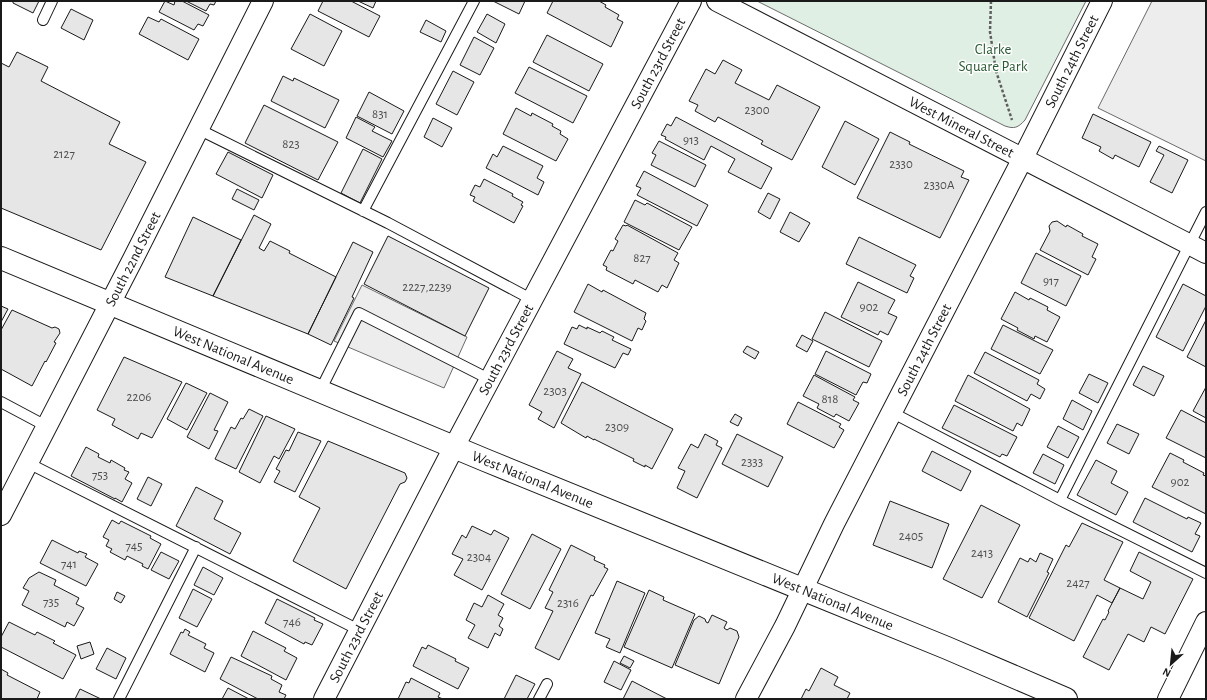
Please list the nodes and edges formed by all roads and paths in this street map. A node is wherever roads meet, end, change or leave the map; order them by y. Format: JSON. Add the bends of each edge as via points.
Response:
{"nodes":[{"id":1,"x":52,"y":1,"type":"edge"},
{"id":2,"x":262,"y":1,"type":"edge"},
{"id":3,"x":474,"y":1,"type":"edge"},
{"id":4,"x":691,"y":1,"type":"edge"},
{"id":5,"x":716,"y":1,"type":"edge"},
{"id":6,"x":991,"y":1,"type":"edge"},
{"id":7,"x":1102,"y":1,"type":"edge"},
{"id":8,"x":42,"y":20,"type":"dead end"},
{"id":9,"x":1012,"y":120,"type":"dead end"},
{"id":10,"x":198,"y":129,"type":"junction"},
{"id":11,"x":1023,"y":158,"type":"junction"},
{"id":12,"x":363,"y":211,"type":"junction"},
{"id":13,"x":1206,"y":212,"type":"edge"},
{"id":14,"x":1197,"y":249,"type":"edge"},
{"id":15,"x":1,"y":258,"type":"edge"},
{"id":16,"x":531,"y":299,"type":"junction"},
{"id":17,"x":110,"y":304,"type":"junction"},
{"id":18,"x":489,"y":379,"type":"junction"},
{"id":19,"x":320,"y":391,"type":"junction"},
{"id":20,"x":1,"y":402,"type":"edge"},
{"id":21,"x":891,"y":412,"type":"junction"},
{"id":22,"x":46,"y":426,"type":"junction"},
{"id":23,"x":454,"y":447,"type":"junction"},
{"id":24,"x":28,"y":463,"type":"junction"},
{"id":25,"x":1060,"y":500,"type":"junction"},
{"id":26,"x":1,"y":515,"type":"edge"},
{"id":27,"x":196,"y":547,"type":"junction"},
{"id":28,"x":1206,"y":573,"type":"edge"},
{"id":29,"x":803,"y":590,"type":"junction"},
{"id":30,"x":1206,"y":622,"type":"edge"},
{"id":31,"x":359,"y":630,"type":"junction"},
{"id":32,"x":547,"y":684,"type":"dead end"},
{"id":33,"x":119,"y":699,"type":"edge"},
{"id":34,"x":324,"y":699,"type":"edge"},
{"id":35,"x":539,"y":699,"type":"edge"},
{"id":36,"x":746,"y":699,"type":"edge"},
{"id":37,"x":1066,"y":699,"type":"edge"},
{"id":38,"x":1168,"y":699,"type":"edge"}],
"edges":[{"from":1,"to":8,"type":"lane"},
{"from":2,"to":10,"type":"street","name":"South 22nd Street"},
{"from":3,"to":12,"type":"lane"},
{"from":4,"to":16,"type":"street","name":"South 23rd Street"},
{"from":5,"to":11,"type":"street","name":"West Mineral Street"},
{"from":6,"to":9,"type":"path","via":[[990,32],[996,71]]},
{"from":7,"to":11,"type":"street","name":"South 24th Street"},
{"from":10,"to":12,"type":"lane"},
{"from":10,"to":17,"type":"street","name":"South 22nd Street"},
{"from":11,"to":14,"type":"street","name":"West Mineral Street"},
{"from":11,"to":21,"type":"street","name":"South 24th Street"},
{"from":12,"to":16,"type":"lane"},
{"from":13,"to":14,"type":"lane"},
{"from":14,"to":25,"type":"lane"},
{"from":15,"to":17,"type":"main road","name":"West National Avenue"},
{"from":16,"to":18,"type":"street","name":"South 23rd Street"},
{"from":17,"to":19,"type":"main road","name":"West National Avenue"},
{"from":17,"to":22,"type":"street","name":"South 22nd Street"},
{"from":18,"to":19,"type":"lane","via":[[359,313]]},
{"from":18,"to":23,"type":"street","name":"South 23rd Street"},
{"from":19,"to":23,"type":"main road","name":"West National Avenue"},
{"from":20,"to":22,"type":"lane"},
{"from":21,"to":25,"type":"lane"},
{"from":21,"to":29,"type":"street","name":"South 24th Street"},
{"from":22,"to":24,"type":"street","name":"South 22nd Street"},
{"from":23,"to":29,"type":"main road","name":"West National Avenue"},
{"from":23,"to":31,"type":"street","name":"South 23rd Street"},
{"from":24,"to":26,"type":"street","name":"South 22nd Street"},
{"from":24,"to":27,"type":"lane"},
{"from":25,"to":28,"type":"lane"},
{"from":27,"to":31,"type":"lane"},
{"from":27,"to":33,"type":"lane"},
{"from":29,"to":36,"type":"street","name":"South 24th Street"},
{"from":29,"to":37,"type":"main road","name":"West National Avenue"},
{"from":30,"to":38,"type":"street"},
{"from":31,"to":34,"type":"street","name":"South 23rd Street"},
{"from":32,"to":35,"type":"lane"}]}
